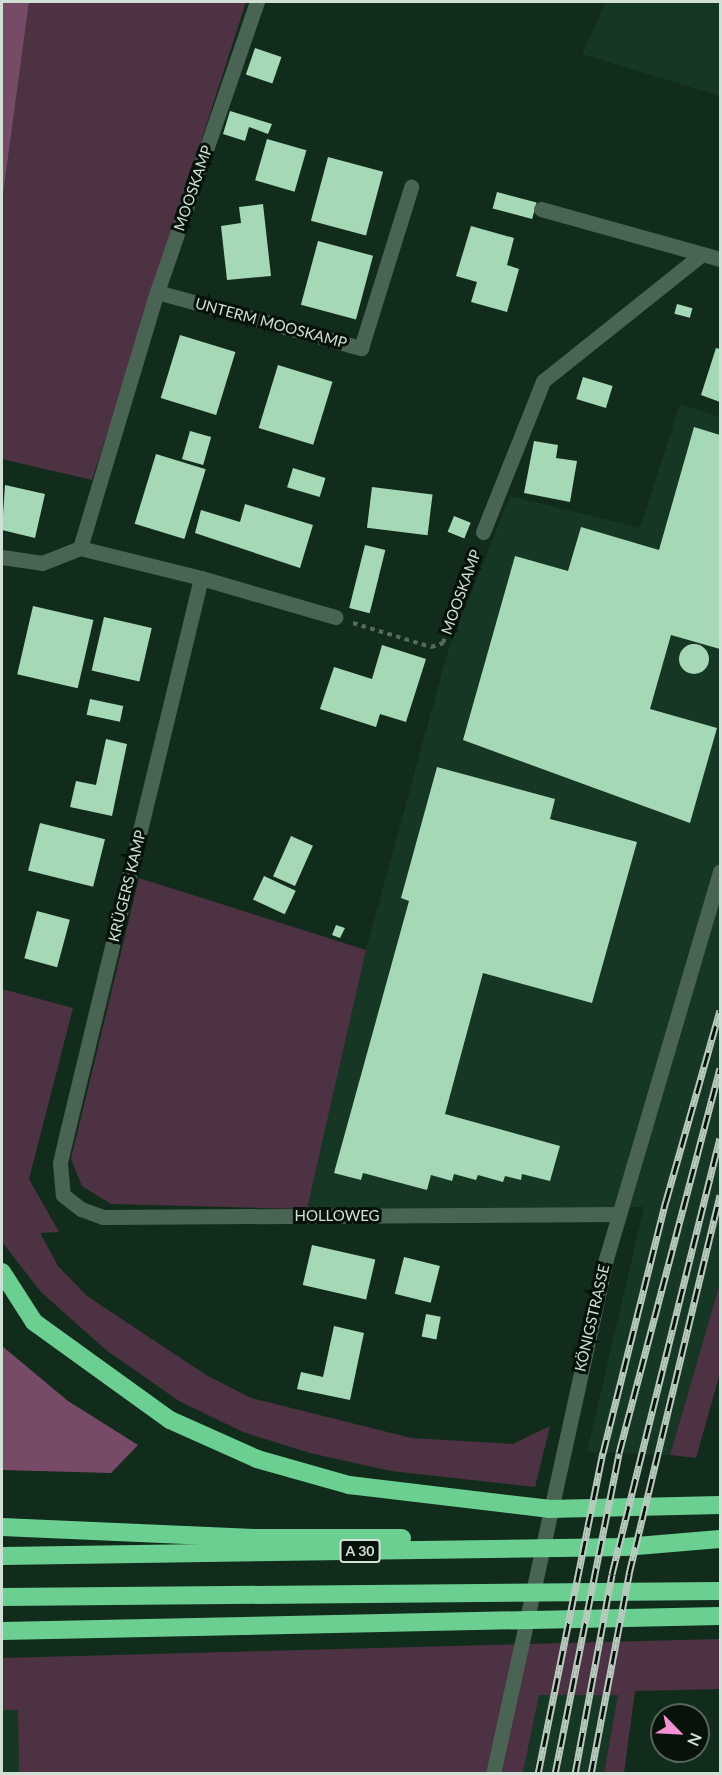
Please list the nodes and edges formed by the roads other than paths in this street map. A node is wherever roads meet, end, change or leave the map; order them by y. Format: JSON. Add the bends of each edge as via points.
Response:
{"nodes":[{"id":1,"x":257,"y":2,"type":"edge"},
{"id":2,"x":411,"y":187,"type":"dead end"},
{"id":3,"x":541,"y":209,"type":"dead end"},
{"id":4,"x":702,"y":254,"type":"junction"},
{"id":5,"x":720,"y":259,"type":"edge"},
{"id":6,"x":157,"y":292,"type":"junction"},
{"id":7,"x":483,"y":532,"type":"road end"},
{"id":8,"x":80,"y":548,"type":"junction"},
{"id":9,"x":2,"y":557,"type":"edge"},
{"id":10,"x":201,"y":578,"type":"junction"},
{"id":11,"x":335,"y":617,"type":"road end"},
{"id":12,"x":720,"y":871,"type":"edge"},
{"id":13,"x":63,"y":1194,"type":"joint"},
{"id":14,"x":618,"y":1215,"type":"junction"},
{"id":15,"x":2,"y":1272,"type":"edge"},
{"id":16,"x":720,"y":1505,"type":"edge"},
{"id":17,"x":2,"y":1527,"type":"edge"},
{"id":18,"x":720,"y":1539,"type":"edge"},
{"id":19,"x":2,"y":1556,"type":"edge"},
{"id":20,"x":720,"y":1591,"type":"edge"},
{"id":21,"x":2,"y":1597,"type":"edge"},
{"id":22,"x":720,"y":1616,"type":"edge"},
{"id":23,"x":2,"y":1630,"type":"edge"},
{"id":24,"x":493,"y":1773,"type":"edge"}],
"edges":[{"from":1,"to":6,"type":"street","name":"MOOSKAMP"},
{"from":2,"to":6,"type":"street","name":"UNTERM MOOSKAMP","via":[[361,348]]},
{"from":3,"to":4,"type":"street"},
{"from":4,"to":5,"type":"street"},
{"from":4,"to":7,"type":"street","name":"MOOSKAMP","via":[[543,381]]},
{"from":6,"to":8,"type":"street","name":"MOOSKAMP"},
{"from":8,"to":9,"type":"street","via":[[42,563]]},
{"from":8,"to":10,"type":"street"},
{"from":10,"to":11,"type":"street"},
{"from":10,"to":13,"type":"street","name":"KRÜGERS KAMP","via":[[60,1163]]},
{"from":12,"to":14,"type":"street","name":"KÖNIGSTRASSE"},
{"from":13,"to":14,"type":"street","name":"HOLLOWEG","via":[[81,1209],[103,1217]]},
{"from":14,"to":24,"type":"street","name":"KÖNIGSTRASSE","via":[[562,1451]]},
{"from":15,"to":16,"type":"highway","via":[[34,1322],[170,1420],[257,1460],[349,1485],[549,1509]]},
{"from":17,"to":18,"type":"highway","via":[[254,1538]]},
{"from":18,"to":19,"type":"highway","number":"A 30","via":[[625,1547]]},
{"from":20,"to":21,"type":"highway"},
{"from":22,"to":23,"type":"highway"}]}
